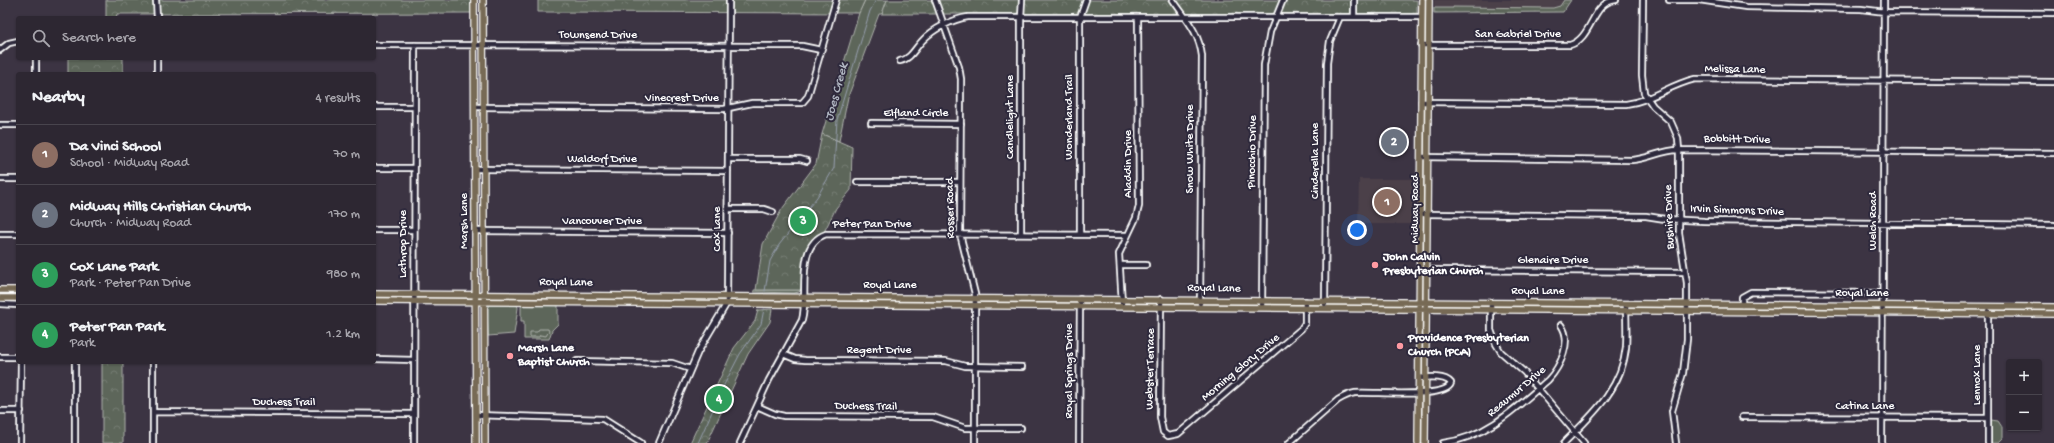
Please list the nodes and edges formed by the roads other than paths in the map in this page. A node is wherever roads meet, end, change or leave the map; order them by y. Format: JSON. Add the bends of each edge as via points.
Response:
{"nodes":[{"id":1,"x":156,"y":0,"type":"edge"},
{"id":2,"x":474,"y":0,"type":"edge"},
{"id":3,"x":483,"y":0,"type":"edge"},
{"id":4,"x":729,"y":0,"type":"edge"},
{"id":5,"x":836,"y":0,"type":"edge"},
{"id":6,"x":935,"y":0,"type":"edge"},
{"id":7,"x":1022,"y":0,"type":"edge"},
{"id":8,"x":1086,"y":0,"type":"edge"},
{"id":9,"x":1173,"y":0,"type":"edge"},
{"id":10,"x":1283,"y":0,"type":"edge"},
{"id":11,"x":1354,"y":0,"type":"edge"},
{"id":12,"x":1422,"y":0,"type":"edge"},
{"id":13,"x":1430,"y":0,"type":"edge"},
{"id":14,"x":1616,"y":0,"type":"edge"},
{"id":15,"x":1643,"y":0,"type":"edge"},
{"id":16,"x":1669,"y":0,"type":"edge"},
{"id":17,"x":1884,"y":0,"type":"edge"},
{"id":18,"x":1885,"y":12,"type":"junction"},
{"id":19,"x":2054,"y":13,"type":"edge"},
{"id":20,"x":157,"y":16,"type":"edge"},
{"id":21,"x":1276,"y":16,"type":"junction"},
{"id":22,"x":1421,"y":16,"type":"junction"},
{"id":23,"x":1021,"y":17,"type":"junction"},
{"id":24,"x":1080,"y":17,"type":"junction"},
{"id":25,"x":1138,"y":17,"type":"junction"},
{"id":26,"x":1186,"y":17,"type":"junction"},
{"id":27,"x":1340,"y":17,"type":"junction"},
{"id":28,"x":1354,"y":17,"type":"junction"},
{"id":29,"x":945,"y":26,"type":"junction"},
{"id":30,"x":16,"y":41,"type":"edge"},
{"id":31,"x":415,"y":44,"type":"junction"},
{"id":32,"x":376,"y":45,"type":"edge"},
{"id":33,"x":475,"y":45,"type":"junction"},
{"id":34,"x":1421,"y":45,"type":"junction"},
{"id":35,"x":1429,"y":45,"type":"junction"},
{"id":36,"x":483,"y":46,"type":"junction"},
{"id":37,"x":729,"y":46,"type":"junction"},
{"id":38,"x":0,"y":50,"type":"edge"},
{"id":39,"x":821,"y":50,"type":"junction"},
{"id":40,"x":36,"y":60,"type":"edge"},
{"id":41,"x":157,"y":60,"type":"edge"},
{"id":42,"x":900,"y":61,"type":"dead end"},
{"id":43,"x":36,"y":72,"type":"edge"},
{"id":44,"x":157,"y":72,"type":"edge"},
{"id":45,"x":1885,"y":81,"type":"junction"},
{"id":46,"x":2054,"y":82,"type":"edge"},
{"id":47,"x":1647,"y":99,"type":"junction"},
{"id":48,"x":1421,"y":102,"type":"junction"},
{"id":49,"x":1427,"y":102,"type":"junction"},
{"id":50,"x":376,"y":107,"type":"edge"},
{"id":51,"x":414,"y":107,"type":"junction"},
{"id":52,"x":476,"y":107,"type":"junction"},
{"id":53,"x":484,"y":107,"type":"junction"},
{"id":54,"x":729,"y":108,"type":"junction"},
{"id":55,"x":871,"y":123,"type":"dead end"},
{"id":56,"x":961,"y":124,"type":"junction"},
{"id":57,"x":0,"y":125,"type":"edge"},
{"id":58,"x":16,"y":125,"type":"edge"},
{"id":59,"x":1679,"y":150,"type":"junction"},
{"id":60,"x":1884,"y":152,"type":"junction"},
{"id":61,"x":2054,"y":153,"type":"edge"},
{"id":62,"x":1420,"y":157,"type":"junction"},
{"id":63,"x":1428,"y":157,"type":"junction"},
{"id":64,"x":728,"y":159,"type":"junction"},
{"id":65,"x":807,"y":161,"type":"dead end"},
{"id":66,"x":376,"y":168,"type":"edge"},
{"id":67,"x":414,"y":168,"type":"junction"},
{"id":68,"x":476,"y":169,"type":"junction"},
{"id":69,"x":484,"y":170,"type":"junction"},
{"id":70,"x":728,"y":171,"type":"junction"},
{"id":71,"x":0,"y":179,"type":"edge"},
{"id":72,"x":16,"y":179,"type":"edge"},
{"id":73,"x":857,"y":182,"type":"dead end"},
{"id":74,"x":960,"y":182,"type":"junction"},
{"id":75,"x":728,"y":209,"type":"junction"},
{"id":76,"x":773,"y":212,"type":"dead end"},
{"id":77,"x":1420,"y":214,"type":"junction"},
{"id":78,"x":1427,"y":214,"type":"junction"},
{"id":79,"x":1678,"y":220,"type":"junction"},
{"id":80,"x":1884,"y":224,"type":"junction"},
{"id":81,"x":2054,"y":225,"type":"edge"},
{"id":82,"x":376,"y":230,"type":"edge"},
{"id":83,"x":414,"y":230,"type":"junction"},
{"id":84,"x":476,"y":231,"type":"junction"},
{"id":85,"x":484,"y":231,"type":"junction"},
{"id":86,"x":728,"y":233,"type":"junction"},
{"id":87,"x":0,"y":234,"type":"edge"},
{"id":88,"x":16,"y":234,"type":"edge"},
{"id":89,"x":960,"y":234,"type":"junction"},
{"id":90,"x":1021,"y":234,"type":"junction"},
{"id":91,"x":1080,"y":234,"type":"junction"},
{"id":92,"x":1127,"y":235,"type":"junction"},
{"id":93,"x":1120,"y":265,"type":"junction"},
{"id":94,"x":1146,"y":265,"type":"dead end"},
{"id":95,"x":1420,"y":270,"type":"junction"},
{"id":96,"x":1427,"y":270,"type":"junction"},
{"id":97,"x":1685,"y":272,"type":"junction"},
{"id":98,"x":0,"y":290,"type":"edge"},
{"id":99,"x":16,"y":290,"type":"edge"},
{"id":100,"x":476,"y":293,"type":"junction"},
{"id":101,"x":485,"y":293,"type":"junction"},
{"id":102,"x":1884,"y":293,"type":"junction"},
{"id":103,"x":376,"y":294,"type":"edge"},
{"id":104,"x":414,"y":294,"type":"junction"},
{"id":105,"x":574,"y":294,"type":"junction"},
{"id":106,"x":727,"y":295,"type":"junction"},
{"id":107,"x":669,"y":296,"type":"junction"},
{"id":108,"x":805,"y":296,"type":"junction"},
{"id":109,"x":0,"y":298,"type":"edge"},
{"id":110,"x":16,"y":298,"type":"edge"},
{"id":111,"x":975,"y":298,"type":"junction"},
{"id":112,"x":1080,"y":298,"type":"junction"},
{"id":113,"x":1122,"y":298,"type":"junction"},
{"id":114,"x":1161,"y":299,"type":"junction"},
{"id":115,"x":1200,"y":300,"type":"junction"},
{"id":116,"x":1262,"y":300,"type":"junction"},
{"id":117,"x":1365,"y":300,"type":"junction"},
{"id":118,"x":485,"y":301,"type":"junction"},
{"id":119,"x":1305,"y":301,"type":"junction"},
{"id":120,"x":1325,"y":301,"type":"junction"},
{"id":121,"x":1420,"y":301,"type":"junction"},
{"id":122,"x":1427,"y":301,"type":"junction"},
{"id":123,"x":376,"y":302,"type":"edge"},
{"id":124,"x":414,"y":302,"type":"junction"},
{"id":125,"x":476,"y":302,"type":"junction"},
{"id":126,"x":573,"y":302,"type":"junction"},
{"id":127,"x":668,"y":303,"type":"junction"},
{"id":128,"x":727,"y":303,"type":"junction"},
{"id":129,"x":1491,"y":303,"type":"junction"},
{"id":130,"x":0,"y":304,"type":"edge"},
{"id":131,"x":804,"y":304,"type":"junction"},
{"id":132,"x":1626,"y":304,"type":"junction"},
{"id":133,"x":1687,"y":304,"type":"junction"},
{"id":134,"x":16,"y":305,"type":"edge"},
{"id":135,"x":975,"y":305,"type":"junction"},
{"id":136,"x":1742,"y":305,"type":"junction"},
{"id":137,"x":1080,"y":306,"type":"junction"},
{"id":138,"x":1123,"y":306,"type":"junction"},
{"id":139,"x":1162,"y":306,"type":"junction"},
{"id":140,"x":1883,"y":306,"type":"junction"},
{"id":141,"x":1988,"y":306,"type":"junction"},
{"id":142,"x":1200,"y":307,"type":"junction"},
{"id":143,"x":1262,"y":307,"type":"junction"},
{"id":144,"x":2054,"y":307,"type":"edge"},
{"id":145,"x":1305,"y":308,"type":"junction"},
{"id":146,"x":1325,"y":308,"type":"junction"},
{"id":147,"x":1365,"y":308,"type":"junction"},
{"id":148,"x":1420,"y":309,"type":"junction"},
{"id":149,"x":1426,"y":309,"type":"junction"},
{"id":150,"x":1491,"y":310,"type":"junction"},
{"id":151,"x":1626,"y":311,"type":"junction"},
{"id":152,"x":1687,"y":312,"type":"junction"},
{"id":153,"x":1742,"y":312,"type":"junction"},
{"id":154,"x":1884,"y":314,"type":"junction"},
{"id":155,"x":1988,"y":314,"type":"junction"},
{"id":156,"x":2054,"y":314,"type":"edge"},
{"id":157,"x":1561,"y":325,"type":"dead end"},
{"id":158,"x":783,"y":354,"type":"junction"},
{"id":159,"x":0,"y":357,"type":"edge"},
{"id":160,"x":16,"y":357,"type":"edge"},
{"id":161,"x":376,"y":359,"type":"edge"},
{"id":162,"x":414,"y":360,"type":"junction"},
{"id":163,"x":577,"y":361,"type":"dead end"},
{"id":164,"x":21,"y":364,"type":"edge"},
{"id":165,"x":75,"y":364,"type":"edge"},
{"id":166,"x":153,"y":364,"type":"edge"},
{"id":167,"x":1022,"y":366,"type":"dead end"},
{"id":168,"x":975,"y":367,"type":"junction"},
{"id":169,"x":690,"y":368,"type":"junction"},
{"id":170,"x":1419,"y":378,"type":"junction"},
{"id":171,"x":1426,"y":378,"type":"junction"},
{"id":172,"x":476,"y":379,"type":"junction"},
{"id":173,"x":485,"y":379,"type":"junction"},
{"id":174,"x":1538,"y":390,"type":"junction"},
{"id":175,"x":1419,"y":392,"type":"junction"},
{"id":176,"x":1426,"y":392,"type":"junction"},
{"id":177,"x":757,"y":406,"type":"junction"},
{"id":178,"x":0,"y":411,"type":"edge"},
{"id":179,"x":21,"y":412,"type":"junction"},
{"id":180,"x":153,"y":412,"type":"junction"},
{"id":181,"x":414,"y":414,"type":"junction"},
{"id":182,"x":476,"y":415,"type":"junction"},
{"id":183,"x":485,"y":415,"type":"junction"},
{"id":184,"x":1742,"y":417,"type":"dead end"},
{"id":185,"x":1882,"y":417,"type":"junction"},
{"id":186,"x":1988,"y":418,"type":"junction"},
{"id":187,"x":975,"y":428,"type":"junction"},
{"id":188,"x":1021,"y":428,"type":"dead end"},
{"id":189,"x":1574,"y":433,"type":"junction"},
{"id":190,"x":1168,"y":436,"type":"joint"},
{"id":191,"x":20,"y":443,"type":"edge"},
{"id":192,"x":75,"y":443,"type":"edge"},
{"id":193,"x":153,"y":443,"type":"edge"},
{"id":194,"x":414,"y":443,"type":"edge"},
{"id":195,"x":476,"y":443,"type":"edge"},
{"id":196,"x":485,"y":443,"type":"edge"},
{"id":197,"x":641,"y":443,"type":"edge"},
{"id":198,"x":659,"y":443,"type":"edge"},
{"id":199,"x":740,"y":443,"type":"edge"},
{"id":200,"x":975,"y":443,"type":"edge"},
{"id":201,"x":1080,"y":443,"type":"edge"},
{"id":202,"x":1289,"y":443,"type":"edge"},
{"id":203,"x":1418,"y":443,"type":"edge"},
{"id":204,"x":1425,"y":443,"type":"edge"},
{"id":205,"x":1443,"y":443,"type":"edge"},
{"id":206,"x":1564,"y":443,"type":"edge"},
{"id":207,"x":1584,"y":443,"type":"edge"},
{"id":208,"x":1676,"y":443,"type":"edge"},
{"id":209,"x":1882,"y":443,"type":"edge"},
{"id":210,"x":1988,"y":443,"type":"edge"}],
"edges":[{"from":1,"to":20,"type":"street"},
{"from":2,"to":33,"type":"main road","name":"Marsh Lane"},
{"from":3,"to":36,"type":"main road","name":"Marsh Lane"},
{"from":4,"to":37,"type":"street","name":"Cox Lane"},
{"from":5,"to":39,"type":"street","name":"Vinecrest Drive"},
{"from":6,"to":29,"type":"street","name":"Rosser Road"},
{"from":7,"to":23,"type":"street","name":"Candlelight Lane"},
{"from":8,"to":24,"type":"street","name":"Wonderland Trail"},
{"from":9,"to":26,"type":"street","name":"Snow White Drive"},
{"from":10,"to":21,"type":"street","name":"Pinocchio Drive"},
{"from":11,"to":28,"type":"street"},
{"from":12,"to":22,"type":"main road","name":"Midway Road"},
{"from":13,"to":35,"type":"main road","name":"Midway Road"},
{"from":14,"to":35,"type":"street","name":"San Gabriel Drive","via":[[1603,5],[1582,38],[1570,45]]},
{"from":15,"to":47,"type":"street","via":[[1643,86]]},
{"from":16,"to":18,"type":"street","via":[[1699,0],[1752,7],[1861,9]]},
{"from":17,"to":18,"type":"street","name":"Welch Road"},
{"from":18,"to":19,"type":"street"},
{"from":18,"to":45,"type":"street","name":"Welch Road"},
{"from":21,"to":26,"type":"street"},
{"from":21,"to":27,"type":"street"},
{"from":21,"to":116,"type":"street","name":"Pinocchio Drive","via":[[1267,41],[1264,65]]},
{"from":22,"to":28,"type":"street"},
{"from":22,"to":34,"type":"main road","name":"Midway Road"},
{"from":23,"to":24,"type":"street"},
{"from":23,"to":29,"type":"street","via":[[961,18]]},
{"from":23,"to":90,"type":"street","name":"Candlelight Lane"},
{"from":24,"to":25,"type":"street"},
{"from":24,"to":91,"type":"street","name":"Wonderland Trail"},
{"from":25,"to":26,"type":"street"},
{"from":25,"to":92,"type":"street","name":"Aladdin Drive","via":[[1139,206]]},
{"from":26,"to":115,"type":"street","name":"Snow White Drive","via":[[1198,36],[1202,56]]},
{"from":27,"to":28,"type":"street"},
{"from":27,"to":120,"type":"street","name":"Cinderella Lane","via":[[1330,41],[1327,63]]},
{"from":29,"to":42,"type":"street","via":[[929,35],[908,58]]},
{"from":29,"to":56,"type":"street","name":"Rosser Road","via":[[959,67]]},
{"from":30,"to":38,"type":"street"},
{"from":31,"to":32,"type":"street","name":"Townsend Drive"},
{"from":31,"to":33,"type":"street","name":"Townsend Drive"},
{"from":31,"to":51,"type":"street","name":"Lathrop Drive"},
{"from":33,"to":36,"type":"street","name":"Townsend Drive"},
{"from":33,"to":52,"type":"main road","name":"Marsh Lane"},
{"from":34,"to":35,"type":"street","name":"San Gabriel Drive"},
{"from":34,"to":48,"type":"main road","name":"Midway Road"},
{"from":35,"to":49,"type":"main road","name":"Midway Road"},
{"from":36,"to":37,"type":"street","name":"Townsend Drive"},
{"from":36,"to":53,"type":"main road","name":"Marsh Lane"},
{"from":37,"to":39,"type":"street","name":"Townsend Drive","via":[[802,46]]},
{"from":37,"to":54,"type":"street","name":"Cox Lane"},
{"from":39,"to":54,"type":"street","name":"Vinecrest Drive","via":[[808,96],[802,103],[752,103]]},
{"from":40,"to":43,"type":"street"},
{"from":41,"to":44,"type":"street"},
{"from":45,"to":46,"type":"street","name":"Melissa Lane"},
{"from":45,"to":47,"type":"street","name":"Melissa Lane","via":[[1695,79],[1671,86]]},
{"from":45,"to":60,"type":"street","name":"Welch Road"},
{"from":47,"to":49,"type":"street","name":"Melissa Lane","via":[[1626,104]]},
{"from":47,"to":59,"type":"street","name":"Bushire Drive","via":[[1671,122],[1678,138]]},
{"from":48,"to":49,"type":"street","name":"Melissa Lane"},
{"from":48,"to":62,"type":"main road","name":"Midway Road"},
{"from":49,"to":63,"type":"main road","name":"Midway Road"},
{"from":50,"to":51,"type":"street"},
{"from":51,"to":67,"type":"street","name":"Lathrop Drive"},
{"from":52,"to":53,"type":"street","name":"Vinecrest Drive"},
{"from":52,"to":68,"type":"main road","name":"Marsh Lane"},
{"from":53,"to":54,"type":"street","name":"Vinecrest Drive"},
{"from":53,"to":69,"type":"main road","name":"Marsh Lane"},
{"from":54,"to":64,"type":"street","name":"Cox Lane"},
{"from":55,"to":56,"type":"street","name":"Elfland Circle"},
{"from":56,"to":74,"type":"street","name":"Rosser Road"},
{"from":57,"to":58,"type":"street"},
{"from":59,"to":60,"type":"street","name":"Bobbitt Drive"},
{"from":59,"to":63,"type":"street","name":"Bobbitt Drive","via":[[1632,160]]},
{"from":59,"to":79,"type":"street","name":"Bushire Drive"},
{"from":60,"to":61,"type":"street","name":"Bobbitt Drive"},
{"from":60,"to":80,"type":"street","name":"Welch Road"},
{"from":62,"to":63,"type":"street","name":"Bobbitt Drive"},
{"from":62,"to":77,"type":"main road","name":"Midway Road"},
{"from":63,"to":78,"type":"main road","name":"Midway Road"},
{"from":64,"to":65,"type":"street"},
{"from":64,"to":70,"type":"street","name":"Cox Lane"},
{"from":66,"to":67,"type":"street"},
{"from":67,"to":83,"type":"street","name":"Lathrop Drive"},
{"from":68,"to":69,"type":"street","name":"Waldorf Drive"},
{"from":68,"to":84,"type":"main road","name":"Marsh Lane"},
{"from":69,"to":70,"type":"street","name":"Waldorf Drive"},
{"from":69,"to":85,"type":"main road","name":"Marsh Lane"},
{"from":70,"to":75,"type":"street","name":"Cox Lane"},
{"from":71,"to":72,"type":"street"},
{"from":73,"to":74,"type":"street"},
{"from":74,"to":89,"type":"street","name":"Rosser Road"},
{"from":75,"to":76,"type":"street","via":[[764,209]]},
{"from":75,"to":86,"type":"street","name":"Cox Lane"},
{"from":77,"to":78,"type":"street","name":"Irvin Simmons Drive"},
{"from":77,"to":95,"type":"main road","name":"Midway Road"},
{"from":78,"to":79,"type":"street","name":"Irvin Simmons Drive","via":[[1646,216]]},
{"from":78,"to":96,"type":"main road","name":"Midway Road"},
{"from":79,"to":80,"type":"street","name":"Irvin Simmons Drive"},
{"from":79,"to":97,"type":"street","name":"Bushire Drive","via":[[1679,244]]},
{"from":80,"to":81,"type":"street","name":"Irvin Simmons Drive"},
{"from":80,"to":102,"type":"street","name":"Welch Road"},
{"from":82,"to":83,"type":"street"},
{"from":83,"to":104,"type":"street","name":"Lathrop Drive"},
{"from":84,"to":85,"type":"street","name":"Vancouver Drive"},
{"from":84,"to":100,"type":"main road","name":"Marsh Lane"},
{"from":85,"to":86,"type":"street","name":"Vancouver Drive"},
{"from":85,"to":101,"type":"main road","name":"Marsh Lane"},
{"from":86,"to":106,"type":"street","name":"Cox Lane"},
{"from":87,"to":88,"type":"street"},
{"from":89,"to":90,"type":"street","name":"Peter Pan Drive"},
{"from":89,"to":108,"type":"street","name":"Peter Pan Drive","via":[[822,236],[814,242],[806,261]]},
{"from":89,"to":111,"type":"street","name":"Rosser Road"},
{"from":90,"to":91,"type":"street","name":"Peter Pan Drive"},
{"from":91,"to":92,"type":"street","name":"Peter Pan Drive"},
{"from":92,"to":93,"type":"street","name":"Aladdin Drive","via":[[1119,254]]},
{"from":93,"to":94,"type":"street"},
{"from":93,"to":113,"type":"street","name":"Aladdin Drive"},
{"from":95,"to":96,"type":"street","name":"Glenaire Drive"},
{"from":95,"to":121,"type":"main road","name":"Midway Road"},
{"from":96,"to":97,"type":"street","name":"Glenaire Drive"},
{"from":96,"to":122,"type":"main road","name":"Midway Road"},
{"from":97,"to":133,"type":"street","name":"Bushire Drive"},
{"from":98,"to":99,"type":"main road"},
{"from":100,"to":101,"type":"main road","name":"Royal Lane"},
{"from":100,"to":104,"type":"main road","name":"Royal Lane"},
{"from":100,"to":125,"type":"main road","name":"Marsh Lane"},
{"from":101,"to":105,"type":"main road","name":"Royal Lane"},
{"from":101,"to":118,"type":"main road","name":"Marsh Lane"},
{"from":102,"to":136,"type":"street","via":[[1751,292],[1742,297]]},
{"from":102,"to":140,"type":"street","name":"Welch Road"},
{"from":103,"to":104,"type":"main road","name":"Royal Lane"},
{"from":104,"to":124,"type":"street","name":"Lathrop Drive"},
{"from":105,"to":107,"type":"main road","name":"Royal Lane"},
{"from":105,"to":126,"type":"main road"},
{"from":106,"to":107,"type":"main road","name":"Royal Lane"},
{"from":106,"to":108,"type":"main road","name":"Royal Lane"},
{"from":106,"to":128,"type":"street","name":"Cox Lane"},
{"from":107,"to":127,"type":"main road"},
{"from":108,"to":111,"type":"main road","name":"Royal Lane"},
{"from":108,"to":131,"type":"street","name":"Peter Pan Drive"},
{"from":109,"to":110,"type":"main road"},
{"from":111,"to":112,"type":"main road","name":"Royal Lane"},
{"from":111,"to":135,"type":"street","name":"Rosser Road"},
{"from":112,"to":113,"type":"main road","name":"Royal Lane"},
{"from":112,"to":137,"type":"street","name":"Royal Springs Drive"},
{"from":113,"to":114,"type":"main road","name":"Royal Lane"},
{"from":113,"to":138,"type":"street","name":"Aladdin Drive"},
{"from":114,"to":115,"type":"main road","name":"Royal Lane"},
{"from":114,"to":139,"type":"street","name":"Webster Terrace"},
{"from":115,"to":116,"type":"main road","name":"Royal Lane"},
{"from":115,"to":142,"type":"street","name":"Snow White Drive"},
{"from":116,"to":119,"type":"main road","name":"Royal Lane"},
{"from":116,"to":143,"type":"street","name":"Pinocchio Drive"},
{"from":117,"to":120,"type":"main road","name":"Royal Lane"},
{"from":117,"to":121,"type":"main road","name":"Royal Lane"},
{"from":117,"to":147,"type":"main road"},
{"from":118,"to":125,"type":"main road","name":"Royal Lane"},
{"from":118,"to":126,"type":"main road","name":"Royal Lane"},
{"from":118,"to":173,"type":"main road","name":"Marsh Lane"},
{"from":119,"to":120,"type":"main road","name":"Royal Lane"},
{"from":119,"to":145,"type":"street","name":"Morning Glory Drive"},
{"from":120,"to":146,"type":"street","name":"Cinderella Lane"},
{"from":121,"to":122,"type":"main road","name":"Royal Lane"},
{"from":121,"to":148,"type":"main road","name":"Midway Road"},
{"from":122,"to":129,"type":"main road","name":"Royal Lane"},
{"from":122,"to":149,"type":"main road","name":"Midway Road"},
{"from":123,"to":124,"type":"main road","name":"Royal Lane"},
{"from":124,"to":125,"type":"main road","name":"Royal Lane"},
{"from":124,"to":162,"type":"street","name":"Lathrop Drive"},
{"from":125,"to":172,"type":"main road","name":"Marsh Lane"},
{"from":126,"to":127,"type":"main road","name":"Royal Lane"},
{"from":127,"to":128,"type":"main road","name":"Royal Lane"},
{"from":128,"to":131,"type":"main road","name":"Royal Lane"},
{"from":128,"to":169,"type":"street","name":"Cox Lane"},
{"from":129,"to":132,"type":"main road","name":"Royal Lane"},
{"from":129,"to":150,"type":"street"},
{"from":130,"to":134,"type":"street"},
{"from":131,"to":135,"type":"main road","name":"Royal Lane"},
{"from":131,"to":158,"type":"street","name":"Peter Pan Drive","via":[[802,320]]},
{"from":132,"to":133,"type":"main road","name":"Royal Lane"},
{"from":132,"to":151,"type":"street"},
{"from":133,"to":136,"type":"main road","name":"Royal Lane"},
{"from":133,"to":152,"type":"street","name":"Bushire Drive"},
{"from":135,"to":137,"type":"main road","name":"Royal Lane"},
{"from":135,"to":168,"type":"street","name":"Rosser Road"},
{"from":136,"to":140,"type":"main road","name":"Royal Lane"},
{"from":136,"to":153,"type":"main road"},
{"from":137,"to":138,"type":"main road","name":"Royal Lane"},
{"from":137,"to":201,"type":"street","name":"Royal Springs Drive"},
{"from":138,"to":139,"type":"main road","name":"Royal Lane"},
{"from":139,"to":142,"type":"main road","name":"Royal Lane"},
{"from":139,"to":190,"type":"street","name":"Webster Terrace","via":[[1160,417],[1163,432]]},
{"from":140,"to":141,"type":"main road","name":"Royal Lane"},
{"from":140,"to":154,"type":"street","name":"Welch Road"},
{"from":141,"to":144,"type":"main road","name":"Royal Lane"},
{"from":141,"to":155,"type":"street","name":"Lennox Lane"},
{"from":142,"to":143,"type":"main road","name":"Royal Lane"},
{"from":143,"to":145,"type":"main road","name":"Royal Lane"},
{"from":145,"to":146,"type":"main road","name":"Royal Lane"},
{"from":145,"to":190,"type":"street","name":"Morning Glory Drive","via":[[1305,324],[1301,329],[1178,434]]},
{"from":146,"to":147,"type":"main road","name":"Royal Lane"},
{"from":147,"to":148,"type":"main road","name":"Royal Lane"},
{"from":148,"to":149,"type":"main road","name":"Royal Lane"},
{"from":148,"to":170,"type":"main road","name":"Midway Road"},
{"from":149,"to":150,"type":"main road","name":"Royal Lane"},
{"from":149,"to":171,"type":"main road","name":"Midway Road"},
{"from":150,"to":151,"type":"main road","name":"Royal Lane"},
{"from":150,"to":174,"type":"street","via":[[1491,330],[1496,344]]},
{"from":151,"to":152,"type":"main road","name":"Royal Lane"},
{"from":151,"to":189,"type":"street","via":[[1626,348],[1620,372],[1610,394]]},
{"from":152,"to":153,"type":"main road","name":"Royal Lane"},
{"from":152,"to":208,"type":"street","name":"Bushire Drive","via":[[1686,360],[1672,411]]},
{"from":153,"to":154,"type":"main road","name":"Royal Lane"},
{"from":154,"to":155,"type":"main road","name":"Royal Lane"},
{"from":154,"to":185,"type":"street","name":"Welch Road"},
{"from":155,"to":156,"type":"main road","name":"Royal Lane"},
{"from":155,"to":186,"type":"street","name":"Lennox Lane"},
{"from":157,"to":174,"type":"street","name":"Reaumur Drive","via":[[1566,334],[1563,357],[1555,373]]},
{"from":158,"to":168,"type":"street","name":"Regent Drive","via":[[795,360],[946,361]]},
{"from":158,"to":177,"type":"street","name":"Peter Pan Drive"},
{"from":159,"to":160,"type":"street"},
{"from":161,"to":162,"type":"street"},
{"from":162,"to":181,"type":"street","name":"Lathrop Drive"},
{"from":163,"to":169,"type":"street","via":[[672,362]]},
{"from":164,"to":179,"type":"street"},
{"from":165,"to":192,"type":"street"},
{"from":166,"to":180,"type":"street"},
{"from":167,"to":168,"type":"street","name":"Regent Drive"},
{"from":168,"to":187,"type":"street","name":"Rosser Road"},
{"from":169,"to":198,"type":"street","name":"Cox Lane"},
{"from":170,"to":171,"type":"street"},
{"from":170,"to":175,"type":"main road","name":"Midway Road"},
{"from":171,"to":176,"type":"main road","name":"Midway Road"},
{"from":171,"to":176,"type":"street","via":[[1447,380],[1450,383],[1448,388]]},
{"from":172,"to":173,"type":"main road"},
{"from":172,"to":182,"type":"main road","name":"Marsh Lane"},
{"from":173,"to":183,"type":"main road","name":"Marsh Lane"},
{"from":174,"to":189,"type":"street"},
{"from":174,"to":205,"type":"street","name":"Reaumur Drive","via":[[1496,423],[1464,439]]},
{"from":175,"to":176,"type":"street"},
{"from":175,"to":202,"type":"street","via":[[1355,393],[1346,396],[1338,400]]},
{"from":175,"to":203,"type":"main road","name":"Midway Road"},
{"from":176,"to":204,"type":"main road","name":"Midway Road"},
{"from":177,"to":187,"type":"street","name":"Duchess Trail","via":[[784,416],[933,417],[960,427]]},
{"from":177,"to":199,"type":"street","name":"Peter Pan Drive"},
{"from":178,"to":179,"type":"street"},
{"from":179,"to":191,"type":"street"},
{"from":180,"to":181,"type":"street","name":"Duchess Trail"},
{"from":180,"to":193,"type":"street"},
{"from":181,"to":194,"type":"street","name":"Lathrop Drive"},
{"from":182,"to":183,"type":"street"},
{"from":182,"to":195,"type":"main road","name":"Marsh Lane"},
{"from":183,"to":196,"type":"main road","name":"Marsh Lane"},
{"from":183,"to":197,"type":"street","via":[[603,419]]},
{"from":184,"to":185,"type":"street","name":"Catina Lane"},
{"from":185,"to":186,"type":"street","name":"Catina Lane"},
{"from":185,"to":209,"type":"street","name":"Welch Road"},
{"from":186,"to":210,"type":"street","name":"Lennox Lane"},
{"from":187,"to":188,"type":"street","name":"Duchess Trail"},
{"from":187,"to":200,"type":"street","name":"Rosser Road"},
{"from":189,"to":206,"type":"street"},
{"from":189,"to":207,"type":"street"}]}
